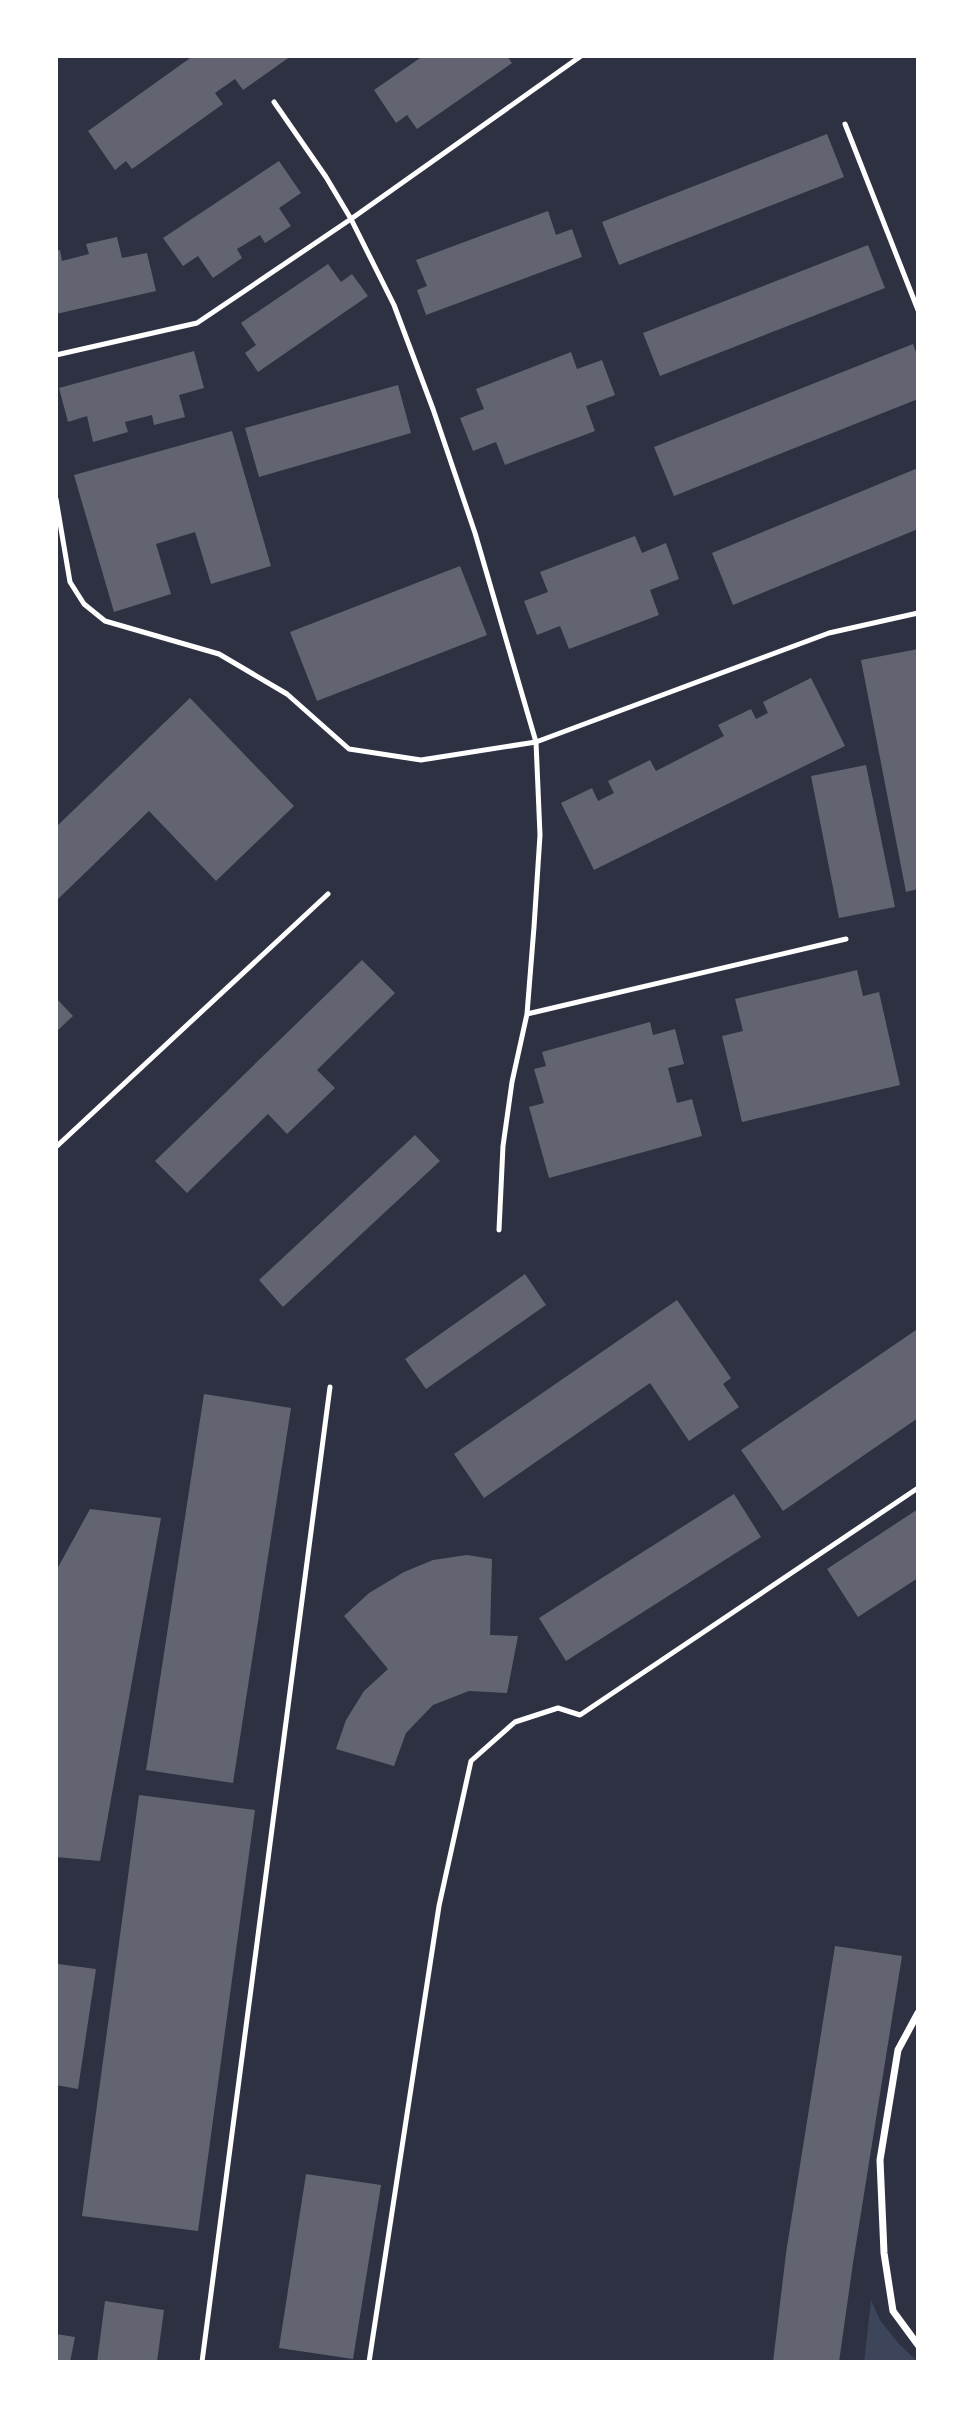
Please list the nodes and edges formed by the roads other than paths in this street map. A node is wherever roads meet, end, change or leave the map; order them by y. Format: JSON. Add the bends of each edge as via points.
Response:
{"nodes":[{"id":1,"x":581,"y":56,"type":"edge"},
{"id":2,"x":274,"y":102,"type":"dead end"},
{"id":3,"x":845,"y":124,"type":"dead end"},
{"id":4,"x":351,"y":219,"type":"junction"},
{"id":5,"x":918,"y":310,"type":"edge"},
{"id":6,"x":56,"y":355,"type":"edge"},
{"id":7,"x":56,"y":499,"type":"edge"},
{"id":8,"x":918,"y":613,"type":"edge"},
{"id":9,"x":536,"y":742,"type":"junction"},
{"id":10,"x":328,"y":894,"type":"dead end"},
{"id":11,"x":846,"y":939,"type":"dead end"},
{"id":12,"x":527,"y":1014,"type":"junction"},
{"id":13,"x":56,"y":1147,"type":"edge"},
{"id":14,"x":499,"y":1230,"type":"dead end"},
{"id":15,"x":330,"y":1387,"type":"dead end"},
{"id":16,"x":918,"y":1488,"type":"edge"},
{"id":17,"x":918,"y":2012,"type":"edge"},
{"id":18,"x":918,"y":2344,"type":"edge"},
{"id":19,"x":202,"y":2362,"type":"edge"},
{"id":20,"x":369,"y":2362,"type":"edge"}],
"edges":[{"from":1,"to":4,"type":"lane"},
{"from":2,"to":4,"type":"lane"},
{"from":3,"to":5,"type":"lane"},
{"from":4,"to":6,"type":"lane","via":[[197,323]]},
{"from":4,"to":9,"type":"lane","via":[[394,305],[433,409]]},
{"from":7,"to":9,"type":"lane","via":[[70,582],[84,604],[105,621],[219,654],[287,694],[349,749],[421,760]]},
{"from":8,"to":9,"type":"lane","via":[[829,633]]},
{"from":9,"to":12,"type":"lane","via":[[540,835]]},
{"from":10,"to":13,"type":"lane"},
{"from":11,"to":12,"type":"lane"},
{"from":12,"to":14,"type":"lane","via":[[503,1146]]},
{"from":15,"to":19,"type":"lane"},
{"from":16,"to":20,"type":"lane","via":[[580,1715],[558,1708],[516,1722],[471,1761],[439,1906]]},
{"from":17,"to":18,"type":"street","via":[[898,2050],[880,2160],[884,2253],[893,2311]]}]}
